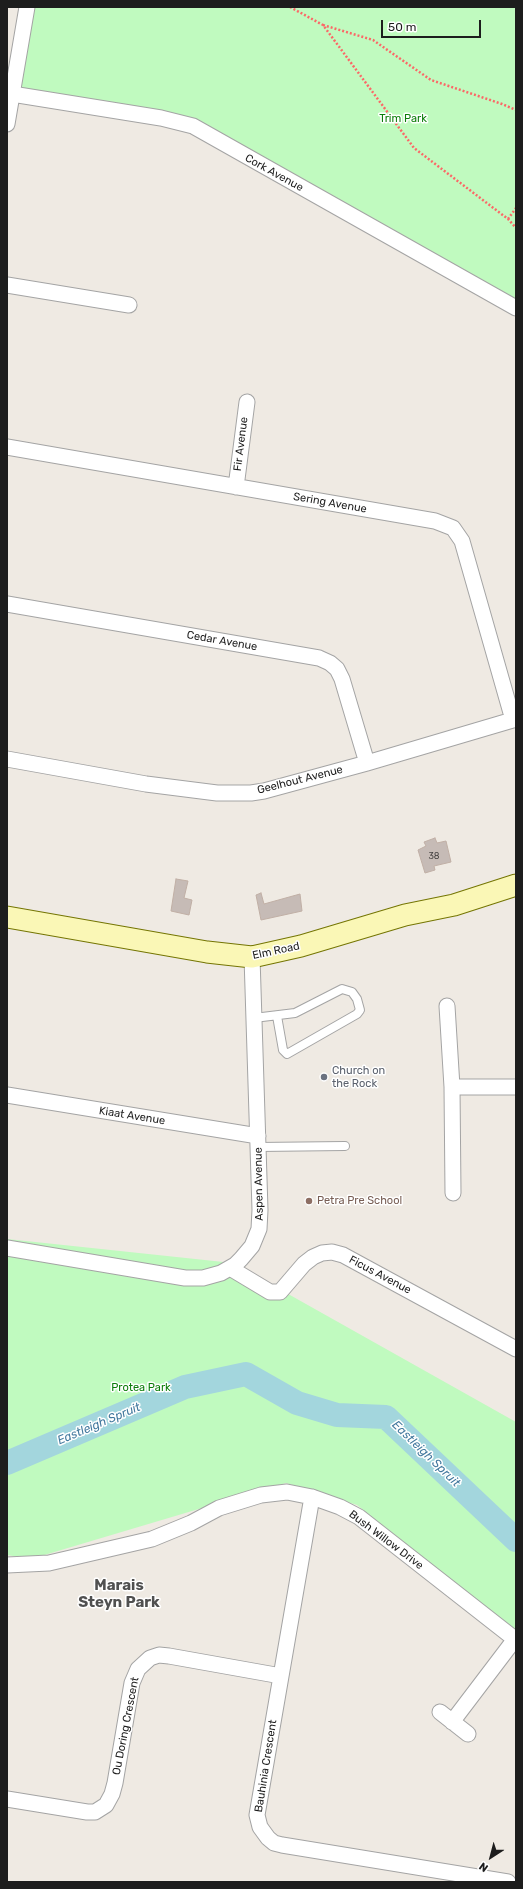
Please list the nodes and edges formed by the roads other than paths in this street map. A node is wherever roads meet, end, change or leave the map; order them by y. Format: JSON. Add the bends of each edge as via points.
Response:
{"nodes":[{"id":1,"x":27,"y":7,"type":"edge"},
{"id":2,"x":12,"y":94,"type":"junction"},
{"id":3,"x":7,"y":124,"type":"edge"},
{"id":4,"x":7,"y":285,"type":"edge"},
{"id":5,"x":129,"y":305,"type":"dead end"},
{"id":6,"x":516,"y":308,"type":"edge"},
{"id":7,"x":247,"y":402,"type":"dead end"},
{"id":8,"x":7,"y":447,"type":"edge"},
{"id":9,"x":236,"y":486,"type":"junction"},
{"id":10,"x":7,"y":604,"type":"edge"},
{"id":11,"x":514,"y":719,"type":"edge"},
{"id":12,"x":7,"y":759,"type":"edge"},
{"id":13,"x":366,"y":763,"type":"junction"},
{"id":14,"x":516,"y":885,"type":"edge"},
{"id":15,"x":7,"y":917,"type":"edge"},
{"id":16,"x":252,"y":957,"type":"junction"},
{"id":17,"x":447,"y":1006,"type":"dead end"},
{"id":18,"x":277,"y":1016,"type":"junction"},
{"id":19,"x":254,"y":1018,"type":"junction"},
{"id":20,"x":452,"y":1087,"type":"junction"},
{"id":21,"x":516,"y":1087,"type":"edge"},
{"id":22,"x":7,"y":1095,"type":"edge"},
{"id":23,"x":258,"y":1142,"type":"junction"},
{"id":24,"x":346,"y":1146,"type":"dead end"},
{"id":25,"x":453,"y":1193,"type":"dead end"},
{"id":26,"x":7,"y":1248,"type":"edge"},
{"id":27,"x":230,"y":1268,"type":"junction"},
{"id":28,"x":516,"y":1349,"type":"edge"},
{"id":29,"x":312,"y":1497,"type":"junction"},
{"id":30,"x":7,"y":1565,"type":"edge"},
{"id":31,"x":515,"y":1639,"type":"edge"},
{"id":32,"x":281,"y":1676,"type":"junction"},
{"id":33,"x":440,"y":1712,"type":"dead end"},
{"id":34,"x":452,"y":1722,"type":"junction"},
{"id":35,"x":468,"y":1734,"type":"dead end"},
{"id":36,"x":7,"y":1799,"type":"edge"},
{"id":37,"x":508,"y":1882,"type":"edge"}],
"edges":[{"from":1,"to":2,"type":"street"},
{"from":2,"to":3,"type":"street"},
{"from":2,"to":6,"type":"street","name":"Cork Avenue","via":[[161,118],[193,126]]},
{"from":4,"to":5,"type":"street"},
{"from":7,"to":9,"type":"street","name":"Fir Avenue"},
{"from":8,"to":9,"type":"street","name":"Sering Avenue"},
{"from":9,"to":11,"type":"street","name":"Sering Avenue","via":[[435,521],[453,528],[462,540]]},
{"from":10,"to":13,"type":"street","name":"Cedar Avenue","via":[[319,658],[337,669],[342,679]]},
{"from":11,"to":13,"type":"street","name":"Geelhout Avenue"},
{"from":12,"to":13,"type":"street","name":"Geelhout Avenue","via":[[146,784],[237,794],[264,791]]},
{"from":14,"to":16,"type":"street","name":"Elm Road","via":[[301,946]]},
{"from":15,"to":16,"type":"street","name":"Elm Road","via":[[200,951]]},
{"from":16,"to":19,"type":"street","name":"Aspen Avenue"},
{"from":17,"to":20,"type":"street"},
{"from":18,"to":18,"type":"lane","via":[[302,1010],[342,990],[352,992],[360,1010],[287,1054],[282,1050]]},
{"from":18,"to":19,"type":"lane"},
{"from":19,"to":23,"type":"street","name":"Aspen Avenue"},
{"from":20,"to":21,"type":"street"},
{"from":20,"to":25,"type":"street"},
{"from":22,"to":23,"type":"street","name":"Kiaat Avenue"},
{"from":23,"to":24,"type":"lane"},
{"from":23,"to":27,"type":"street","name":"Aspen Avenue","via":[[259,1229],[252,1246]]},
{"from":26,"to":27,"type":"street","name":"Aspen Avenue","via":[[185,1278],[203,1278]]},
{"from":27,"to":28,"type":"street","name":"Ficus Avenue","via":[[270,1292],[280,1292],[313,1256],[327,1253],[344,1255]]},
{"from":29,"to":30,"type":"street","name":"Bush Willow Drive","via":[[287,1492],[261,1495],[219,1508],[152,1539],[49,1563]]},
{"from":29,"to":31,"type":"street","name":"Bush Willow Drive","via":[[340,1507],[358,1518]]},
{"from":29,"to":32,"type":"street","name":"Bauhinia Crescent"},
{"from":31,"to":34,"type":"street"},
{"from":32,"to":36,"type":"street","name":"Ou Doring Crescent","via":[[169,1656],[159,1655],[150,1658],[138,1669],[132,1683],[115,1783],[106,1805],[95,1812],[87,1812]]},
{"from":32,"to":37,"type":"street","name":"Bauhinia Crescent","via":[[257,1815],[260,1827],[268,1838],[282,1845]]},
{"from":33,"to":34,"type":"street"},
{"from":34,"to":35,"type":"street"}]}
